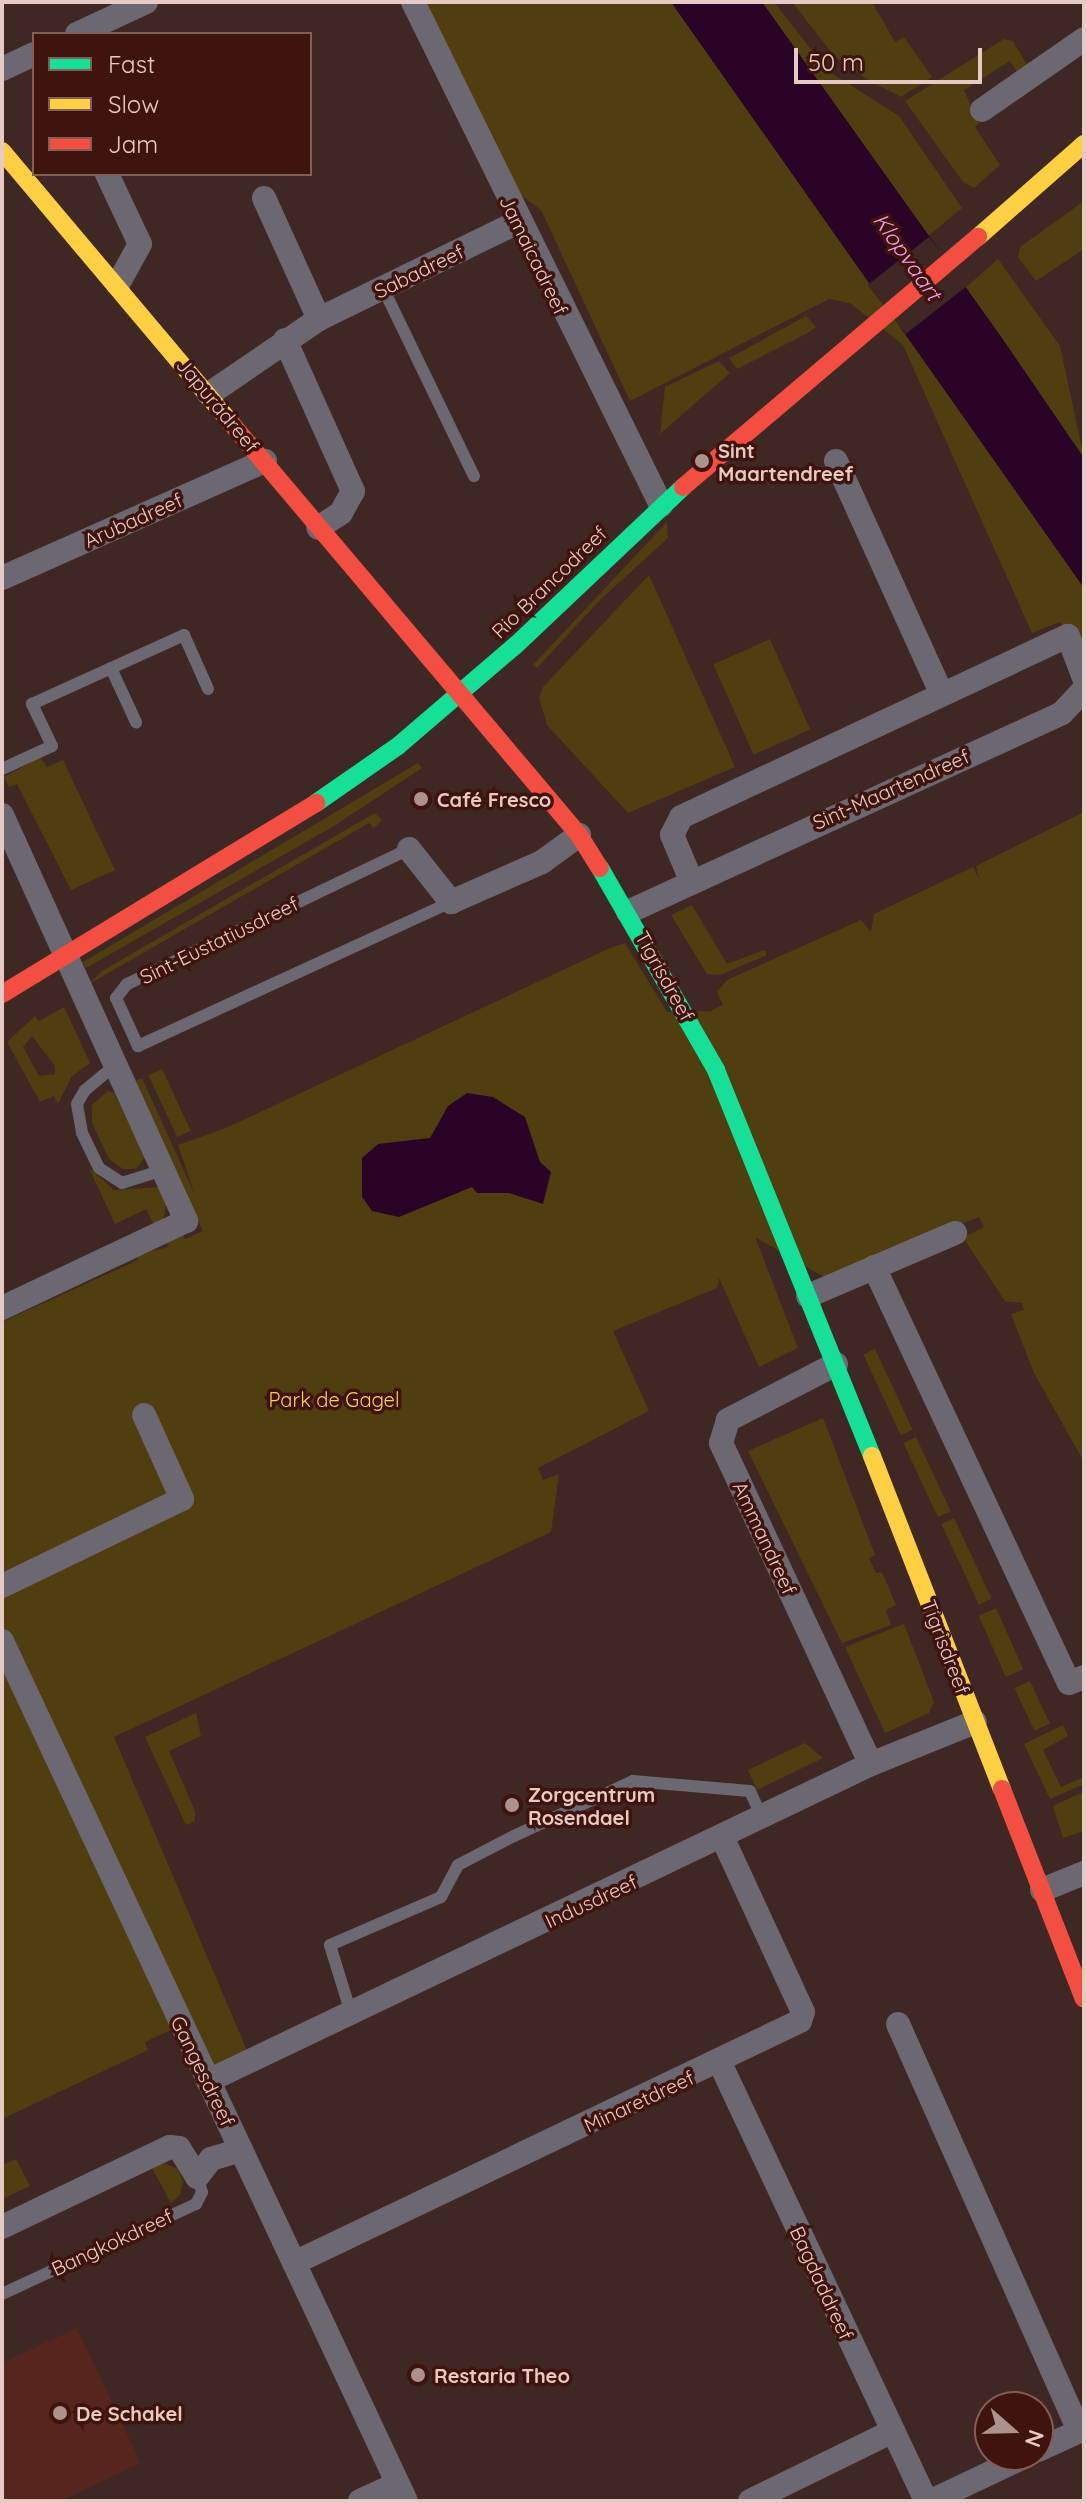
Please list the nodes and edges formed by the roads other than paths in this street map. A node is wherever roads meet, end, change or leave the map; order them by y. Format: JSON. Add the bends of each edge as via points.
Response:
{"nodes":[{"id":1,"x":146,"y":2,"type":"edge"},
{"id":2,"x":413,"y":2,"type":"edge"},
{"id":3,"x":81,"y":32,"type":"edge"},
{"id":4,"x":1084,"y":39,"type":"edge"},
{"id":5,"x":32,"y":55,"type":"edge"},
{"id":6,"x":2,"y":69,"type":"edge"},
{"id":7,"x":982,"y":110,"type":"dead end"},
{"id":8,"x":1084,"y":144,"type":"edge"},
{"id":9,"x":2,"y":153,"type":"edge"},
{"id":10,"x":108,"y":176,"type":"edge"},
{"id":11,"x":264,"y":198,"type":"dead end"},
{"id":12,"x":518,"y":222,"type":"junction"},
{"id":13,"x":118,"y":284,"type":"junction"},
{"id":14,"x":383,"y":288,"type":"junction"},
{"id":15,"x":319,"y":319,"type":"junction"},
{"id":16,"x":285,"y":340,"type":"junction"},
{"id":17,"x":209,"y":394,"type":"junction"},
{"id":18,"x":265,"y":461,"type":"junction"},
{"id":19,"x":836,"y":461,"type":"dead end"},
{"id":20,"x":474,"y":476,"type":"dead end"},
{"id":21,"x":661,"y":505,"type":"junction"},
{"id":22,"x":318,"y":528,"type":"junction"},
{"id":23,"x":2,"y":578,"type":"edge"},
{"id":24,"x":111,"y":668,"type":"junction"},
{"id":25,"x":1084,"y":678,"type":"edge"},
{"id":26,"x":208,"y":689,"type":"dead end"},
{"id":27,"x":1084,"y":689,"type":"edge"},
{"id":28,"x":941,"y":692,"type":"junction"},
{"id":29,"x":458,"y":694,"type":"junction"},
{"id":30,"x":136,"y":722,"type":"dead end"},
{"id":31,"x":2,"y":769,"type":"edge"},
{"id":32,"x":2,"y":815,"type":"edge"},
{"id":33,"x":579,"y":835,"type":"junction"},
{"id":34,"x":409,"y":849,"type":"joint"},
{"id":35,"x":691,"y":880,"type":"junction"},
{"id":36,"x":451,"y":902,"type":"junction"},
{"id":37,"x":628,"y":912,"type":"junction"},
{"id":38,"x":66,"y":955,"type":"junction"},
{"id":39,"x":2,"y":994,"type":"edge"},
{"id":40,"x":114,"y":1066,"type":"junction"},
{"id":41,"x":163,"y":1170,"type":"junction"},
{"id":42,"x":955,"y":1233,"type":"dead end"},
{"id":43,"x":874,"y":1267,"type":"junction"},
{"id":44,"x":808,"y":1296,"type":"junction"},
{"id":45,"x":2,"y":1308,"type":"edge"},
{"id":46,"x":836,"y":1364,"type":"junction"},
{"id":47,"x":144,"y":1415,"type":"dead end"},
{"id":48,"x":2,"y":1586,"type":"edge"},
{"id":49,"x":2,"y":1641,"type":"edge"},
{"id":50,"x":1077,"y":1680,"type":"edge"},
{"id":51,"x":975,"y":1722,"type":"junction"},
{"id":52,"x":871,"y":1764,"type":"junction"},
{"id":53,"x":762,"y":1818,"type":"junction"},
{"id":54,"x":723,"y":1839,"type":"junction"},
{"id":55,"x":1084,"y":1873,"type":"edge"},
{"id":56,"x":1042,"y":1890,"type":"junction"},
{"id":57,"x":1084,"y":1999,"type":"edge"},
{"id":58,"x":351,"y":2013,"type":"junction"},
{"id":59,"x":898,"y":2024,"type":"dead end"},
{"id":60,"x":720,"y":2063,"type":"junction"},
{"id":61,"x":208,"y":2081,"type":"junction"},
{"id":62,"x":241,"y":2150,"type":"junction"},
{"id":63,"x":197,"y":2177,"type":"junction"},
{"id":64,"x":2,"y":2227,"type":"edge"},
{"id":65,"x":294,"y":2263,"type":"junction"},
{"id":66,"x":2,"y":2294,"type":"edge"},
{"id":67,"x":1082,"y":2430,"type":"edge"},
{"id":68,"x":891,"y":2432,"type":"junction"},
{"id":69,"x":1054,"y":2443,"type":"edge"},
{"id":70,"x":994,"y":2471,"type":"edge"},
{"id":71,"x":402,"y":2492,"type":"edge"},
{"id":72,"x":360,"y":2501,"type":"edge"},
{"id":73,"x":750,"y":2501,"type":"edge"},
{"id":74,"x":929,"y":2501,"type":"edge"}],
"edges":[{"from":1,"to":3,"type":"street"},
{"from":2,"to":12,"type":"street","name":"Jamaicadreef"},
{"from":4,"to":7,"type":"street"},
{"from":5,"to":6,"type":"street"},
{"from":8,"to":21,"type":"street","name":"Rio Brancodreef","via":[[760,426]]},
{"from":9,"to":13,"type":"street","name":"Japurádreef"},
{"from":10,"to":13,"type":"street","via":[[140,244]]},
{"from":11,"to":15,"type":"street"},
{"from":12,"to":14,"type":"street","name":"Sabadreef"},
{"from":12,"to":21,"type":"street","name":"Jamaicadreef"},
{"from":13,"to":17,"type":"street","name":"Japurádreef"},
{"from":14,"to":15,"type":"street","name":"Sabadreef"},
{"from":14,"to":20,"type":"lane"},
{"from":15,"to":16,"type":"street","name":"Sabadreef"},
{"from":16,"to":17,"type":"street","name":"Sabadreef"},
{"from":16,"to":22,"type":"street","via":[[353,491],[341,513]]},
{"from":17,"to":18,"type":"street","name":"Japurádreef"},
{"from":18,"to":22,"type":"street","name":"Japurádreef"},
{"from":18,"to":23,"type":"street","name":"Arubadreef"},
{"from":19,"to":28,"type":"street"},
{"from":21,"to":29,"type":"street","name":"Rio Brancodreef"},
{"from":22,"to":29,"type":"street","name":"Japurádreef"},
{"from":24,"to":26,"type":"lane","via":[[184,635]]},
{"from":24,"to":30,"type":"lane"},
{"from":24,"to":31,"type":"lane","via":[[32,704],[52,746]]},
{"from":25,"to":28,"type":"street","via":[[1068,636]]},
{"from":27,"to":35,"type":"street","name":"Sint-Maartendreef","via":[[1062,713]]},
{"from":28,"to":35,"type":"street","via":[[681,817],[672,835]]},
{"from":29,"to":33,"type":"street","name":"Tigrisdreef"},
{"from":29,"to":38,"type":"street","name":"Rio Brancodreef","via":[[365,772]]},
{"from":32,"to":38,"type":"street"},
{"from":33,"to":36,"type":"street","name":"Sint-Eustatiusdreef","via":[[542,862]]},
{"from":33,"to":37,"type":"street","name":"Tigrisdreef"},
{"from":34,"to":36,"type":"street","name":"Sint-Eustatiusdreef"},
{"from":34,"to":36,"type":"lane","name":"Sint-Eustatiusdreef","via":[[127,984],[116,998],[138,1046]]},
{"from":35,"to":37,"type":"street","name":"Sint-Maartendreef"},
{"from":37,"to":44,"type":"street","name":"Tigrisdreef","via":[[716,1070]]},
{"from":38,"to":39,"type":"street","name":"Rio Brancodreef"},
{"from":38,"to":40,"type":"street"},
{"from":40,"to":41,"type":"street"},
{"from":40,"to":41,"type":"lane","via":[[85,1090],[77,1104],[82,1133],[99,1168],[122,1183]]},
{"from":41,"to":45,"type":"street","via":[[186,1221]]},
{"from":42,"to":43,"type":"street"},
{"from":43,"to":44,"type":"street"},
{"from":43,"to":50,"type":"street"},
{"from":44,"to":46,"type":"street","name":"Tigrisdreef"},
{"from":46,"to":51,"type":"street","name":"Tigrisdreef"},
{"from":46,"to":52,"type":"street","name":"Ammandreef","via":[[728,1420],[721,1443]]},
{"from":47,"to":48,"type":"street","via":[[182,1499]]},
{"from":49,"to":61,"type":"street","name":"Gangesdreef"},
{"from":51,"to":52,"type":"street","name":"Indusdreef"},
{"from":51,"to":56,"type":"street","name":"Tigrisdreef"},
{"from":52,"to":53,"type":"street","name":"Indusdreef"},
{"from":53,"to":54,"type":"street","name":"Indusdreef"},
{"from":53,"to":58,"type":"lane","via":[[750,1791],[633,1781],[514,1836],[458,1865],[441,1897],[330,1945]]},
{"from":54,"to":58,"type":"street","name":"Indusdreef"},
{"from":54,"to":60,"type":"street","name":"Minaretdreef","via":[[803,2012],[800,2021]]},
{"from":55,"to":56,"type":"street"},
{"from":56,"to":57,"type":"street","name":"Tigrisdreef"},
{"from":58,"to":61,"type":"street","name":"Indusdreef"},
{"from":59,"to":67,"type":"street"},
{"from":60,"to":65,"type":"street","name":"Minaretdreef"},
{"from":60,"to":68,"type":"street","name":"Bagdaddreef"},
{"from":61,"to":62,"type":"street","name":"Gangesdreef"},
{"from":62,"to":63,"type":"street","via":[[211,2159]]},
{"from":62,"to":65,"type":"street","name":"Gangesdreef"},
{"from":63,"to":64,"type":"street","via":[[179,2148],[170,2147]]},
{"from":63,"to":66,"type":"lane","name":"Bangkokdreef","via":[[202,2192],[196,2204]]},
{"from":65,"to":71,"type":"street","name":"Gangesdreef"},
{"from":67,"to":69,"type":"street"},
{"from":68,"to":73,"type":"street"},
{"from":68,"to":74,"type":"street","name":"Bagdaddreef"},
{"from":70,"to":74,"type":"street"},
{"from":71,"to":72,"type":"street"}]}
